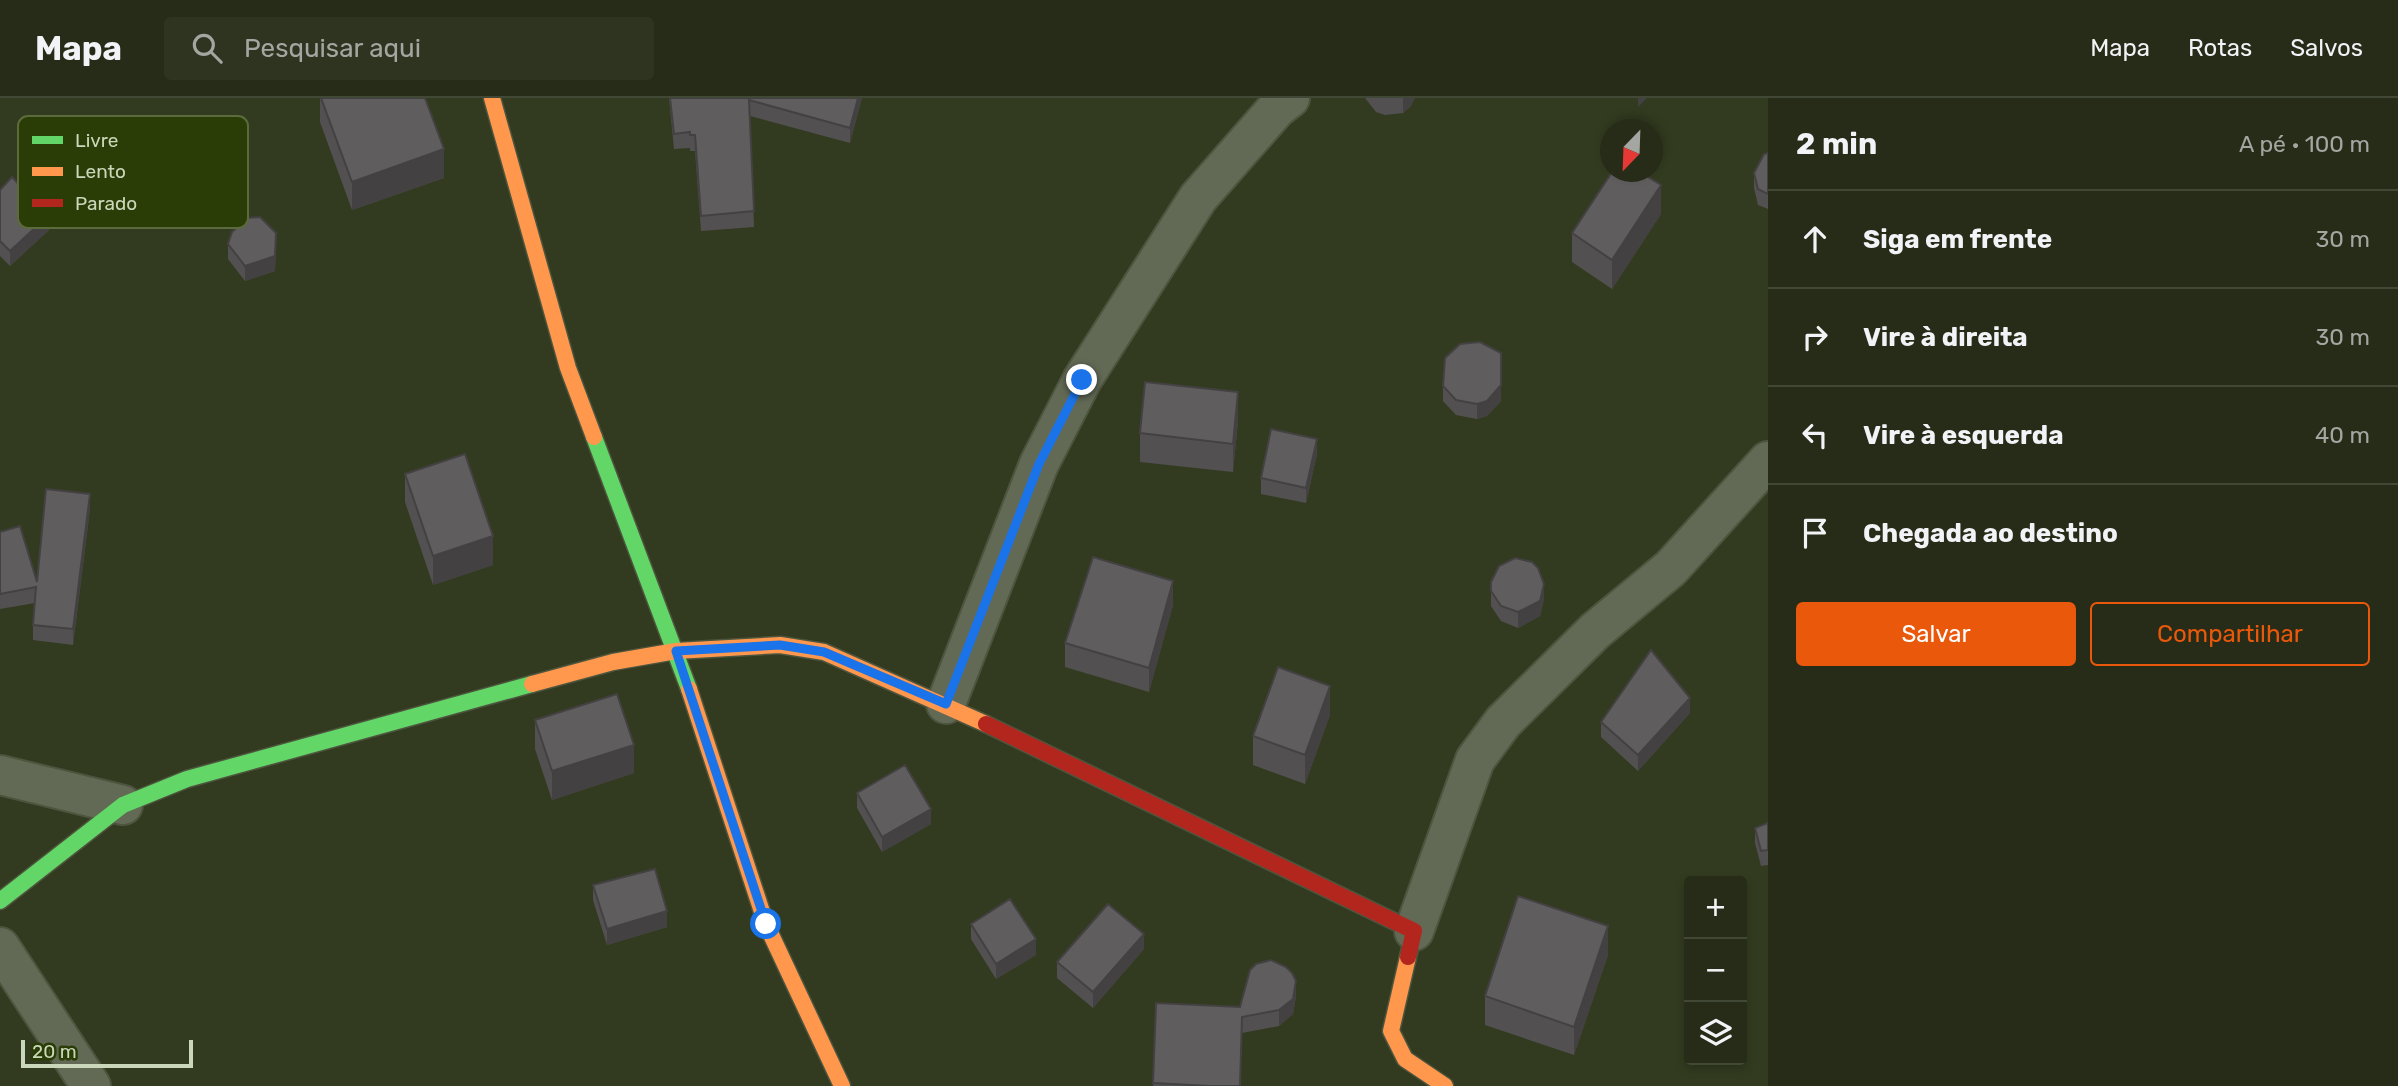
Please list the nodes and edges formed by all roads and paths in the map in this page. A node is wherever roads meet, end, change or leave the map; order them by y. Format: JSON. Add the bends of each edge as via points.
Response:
{"nodes":[{"id":1,"x":492,"y":98,"type":"edge"},
{"id":2,"x":1290,"y":98,"type":"edge"},
{"id":3,"x":1768,"y":461,"type":"edge"},
{"id":4,"x":676,"y":651,"type":"junction"},
{"id":5,"x":946,"y":704,"type":"junction"},
{"id":6,"x":0,"y":775,"type":"edge"},
{"id":7,"x":122,"y":805,"type":"junction"},
{"id":8,"x":0,"y":901,"type":"edge"},
{"id":9,"x":1414,"y":931,"type":"junction"},
{"id":10,"x":0,"y":947,"type":"edge"},
{"id":11,"x":91,"y":1086,"type":"edge"},
{"id":12,"x":842,"y":1086,"type":"edge"},
{"id":13,"x":1445,"y":1086,"type":"edge"}],
"edges":[{"from":1,"to":4,"type":"street","via":[[568,368]]},
{"from":2,"to":5,"type":"street","via":[[1198,198],[1082,380],[1039,464]]},
{"from":3,"to":9,"type":"street","via":[[1671,568],[1595,631],[1503,722],[1475,760]]},
{"from":4,"to":5,"type":"street","via":[[780,645],[824,652]]},
{"from":4,"to":7,"type":"street","via":[[613,662],[187,779]]},
{"from":4,"to":12,"type":"street","via":[[766,924]]},
{"from":5,"to":9,"type":"street"},
{"from":6,"to":7,"type":"street"},
{"from":7,"to":8,"type":"street"},
{"from":9,"to":13,"type":"street","via":[[1391,1031],[1405,1059]]},
{"from":10,"to":11,"type":"street"}]}
